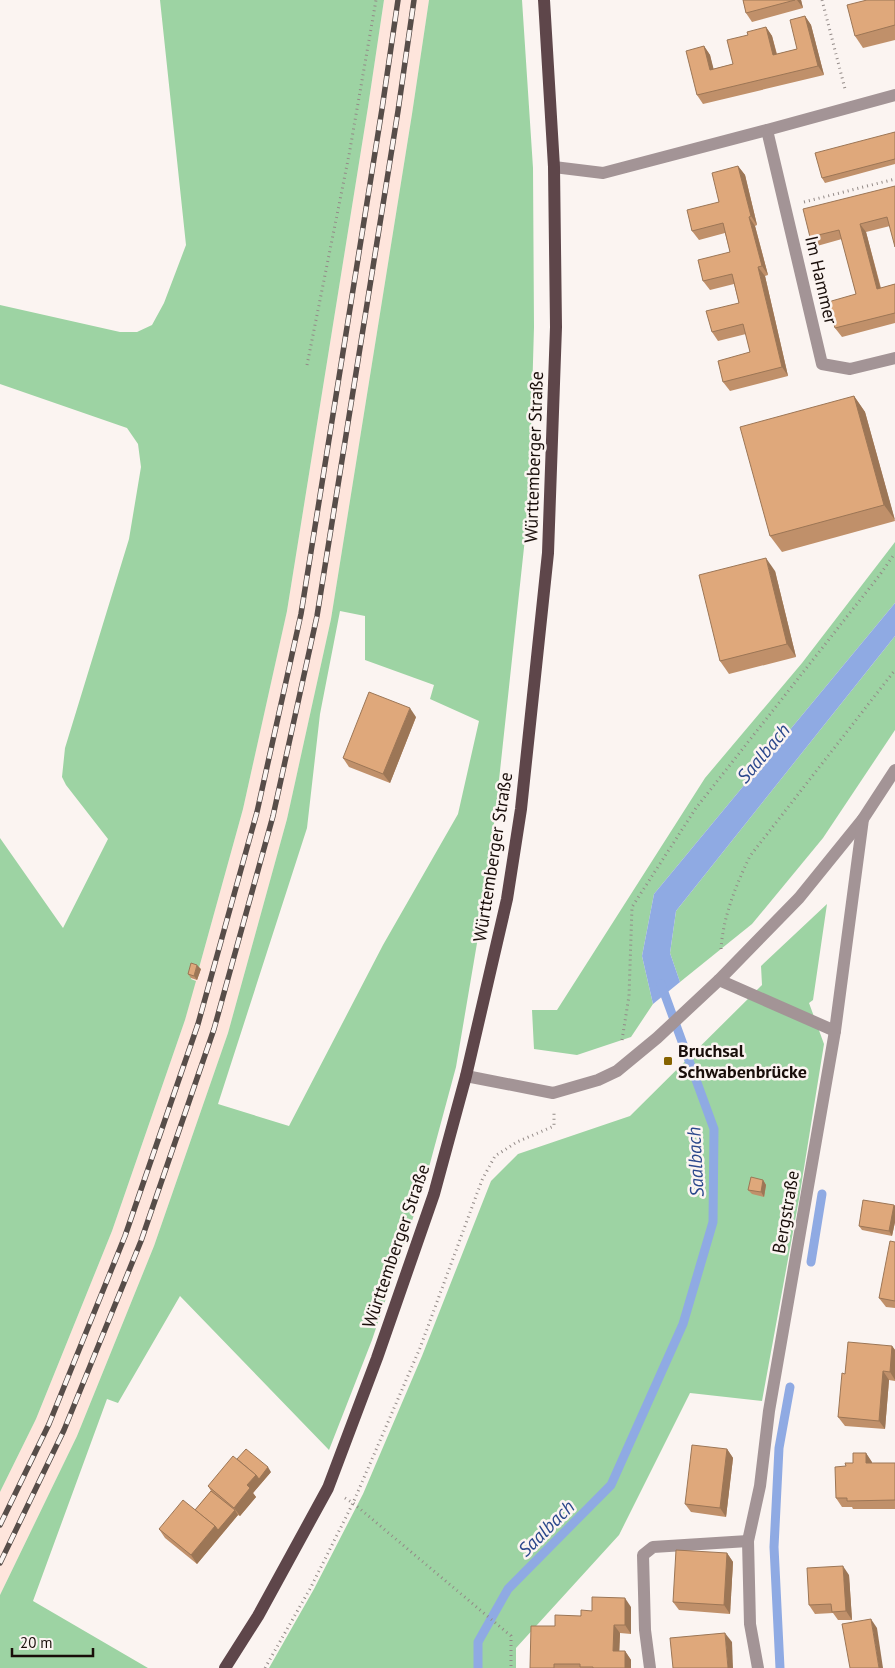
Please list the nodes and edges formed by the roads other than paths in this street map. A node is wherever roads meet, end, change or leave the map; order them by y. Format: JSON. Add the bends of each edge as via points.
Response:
{"nodes":[{"id":1,"x":544,"y":0,"type":"edge"},
{"id":2,"x":895,"y":95,"type":"edge"},
{"id":3,"x":767,"y":130,"type":"junction"},
{"id":4,"x":554,"y":167,"type":"junction"},
{"id":5,"x":895,"y":358,"type":"edge"},
{"id":6,"x":895,"y":770,"type":"edge"},
{"id":7,"x":863,"y":819,"type":"junction"},
{"id":8,"x":719,"y":980,"type":"junction"},
{"id":9,"x":835,"y":1031,"type":"junction"},
{"id":10,"x":466,"y":1076,"type":"junction"},
{"id":11,"x":748,"y":1542,"type":"junction"},
{"id":12,"x":225,"y":1668,"type":"edge"},
{"id":13,"x":650,"y":1668,"type":"edge"},
{"id":14,"x":758,"y":1668,"type":"edge"}],
"edges":[{"from":1,"to":4,"type":"main road","name":"Württemberger Straße"},
{"from":2,"to":3,"type":"street"},
{"from":3,"to":4,"type":"street","via":[[603,173]]},
{"from":3,"to":5,"type":"street","name":"Im Hammer","via":[[822,364],[850,369]]},
{"from":4,"to":10,"type":"main road","name":"Württemberger Straße","via":[[556,327],[548,553],[521,809],[507,899]]},
{"from":6,"to":7,"type":"street","name":"Bergstraße"},
{"from":7,"to":8,"type":"street","via":[[799,898]]},
{"from":7,"to":9,"type":"street","name":"Bergstraße"},
{"from":8,"to":9,"type":"street"},
{"from":8,"to":10,"type":"street","via":[[657,1038],[617,1070],[598,1080],[553,1093]]},
{"from":9,"to":11,"type":"street","name":"Bergstraße"},
{"from":10,"to":12,"type":"main road","name":"Württemberger Straße","via":[[434,1194],[328,1488],[258,1616]]},
{"from":11,"to":13,"type":"street","via":[[653,1547],[643,1555]]},
{"from":11,"to":14,"type":"street","name":"Bergstraße","via":[[750,1624]]}]}
